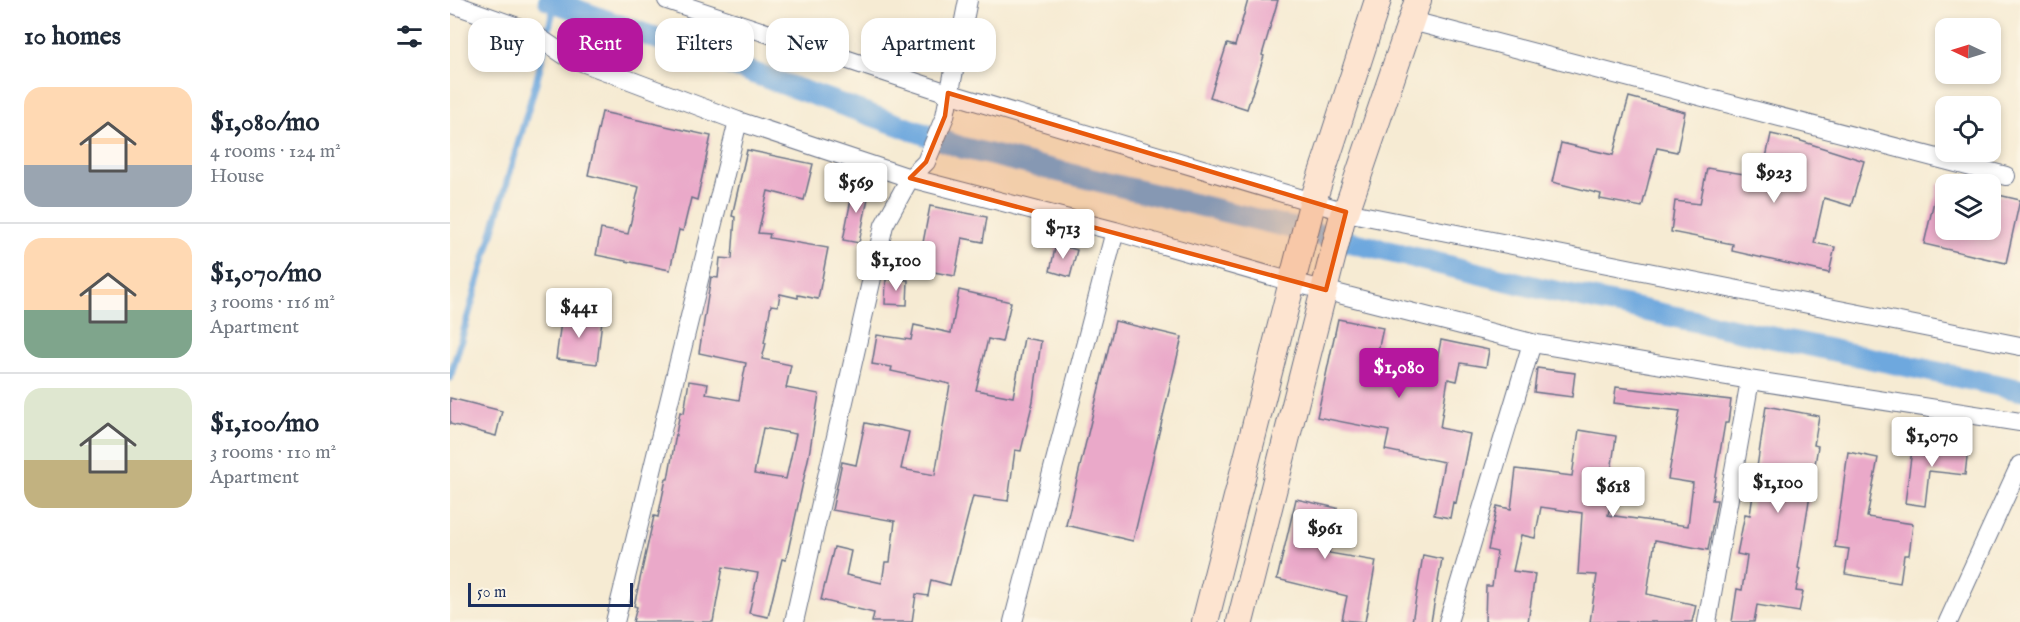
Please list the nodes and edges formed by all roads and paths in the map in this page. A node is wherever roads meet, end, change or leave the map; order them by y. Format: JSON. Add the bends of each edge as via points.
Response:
{"nodes":[{"id":1,"x":667,"y":0,"type":"edge"},
{"id":2,"x":968,"y":0,"type":"edge"},
{"id":3,"x":1378,"y":0,"type":"edge"},
{"id":4,"x":450,"y":3,"type":"edge"},
{"id":5,"x":1415,"y":10,"type":"edge"},
{"id":6,"x":948,"y":93,"type":"junction"},
{"id":7,"x":738,"y":121,"type":"junction"},
{"id":8,"x":2006,"y":176,"type":"dead end"},
{"id":9,"x":910,"y":178,"type":"junction"},
{"id":10,"x":1312,"y":208,"type":"junction"},
{"id":11,"x":1345,"y":214,"type":"junction"},
{"id":12,"x":1115,"y":231,"type":"junction"},
{"id":13,"x":1293,"y":280,"type":"junction"},
{"id":14,"x":1326,"y":287,"type":"junction"},
{"id":15,"x":1532,"y":343,"type":"junction"},
{"id":16,"x":2020,"y":346,"type":"edge"},
{"id":17,"x":1750,"y":380,"type":"junction"},
{"id":18,"x":2020,"y":422,"type":"edge"},
{"id":19,"x":2020,"y":465,"type":"edge"},
{"id":20,"x":615,"y":622,"type":"edge"},
{"id":21,"x":794,"y":622,"type":"edge"},
{"id":22,"x":1013,"y":622,"type":"edge"},
{"id":23,"x":1205,"y":622,"type":"edge"},
{"id":24,"x":1240,"y":622,"type":"edge"},
{"id":25,"x":1448,"y":622,"type":"edge"},
{"id":26,"x":1707,"y":622,"type":"edge"},
{"id":27,"x":1948,"y":622,"type":"edge"}],
"edges":[{"from":1,"to":6,"type":"street"},
{"from":2,"to":6,"type":"street"},
{"from":3,"to":10,"type":"main road"},
{"from":4,"to":7,"type":"street","via":[[530,31],[566,56]]},
{"from":5,"to":8,"type":"street"},
{"from":5,"to":11,"type":"main road"},
{"from":6,"to":9,"type":"street","via":[[945,116],[926,162]]},
{"from":6,"to":10,"type":"street"},
{"from":7,"to":9,"type":"street"},
{"from":7,"to":20,"type":"street"},
{"from":9,"to":12,"type":"street"},
{"from":9,"to":21,"type":"street","via":[[884,225]]},
{"from":10,"to":11,"type":"street"},
{"from":10,"to":13,"type":"main road"},
{"from":11,"to":14,"type":"main road"},
{"from":11,"to":16,"type":"street"},
{"from":12,"to":13,"type":"street"},
{"from":12,"to":22,"type":"street"},
{"from":13,"to":14,"type":"street"},
{"from":13,"to":23,"type":"main road"},
{"from":14,"to":15,"type":"street"},
{"from":14,"to":24,"type":"main road"},
{"from":15,"to":17,"type":"street"},
{"from":15,"to":25,"type":"street"},
{"from":17,"to":18,"type":"street"},
{"from":17,"to":26,"type":"street"},
{"from":19,"to":27,"type":"street"}]}
